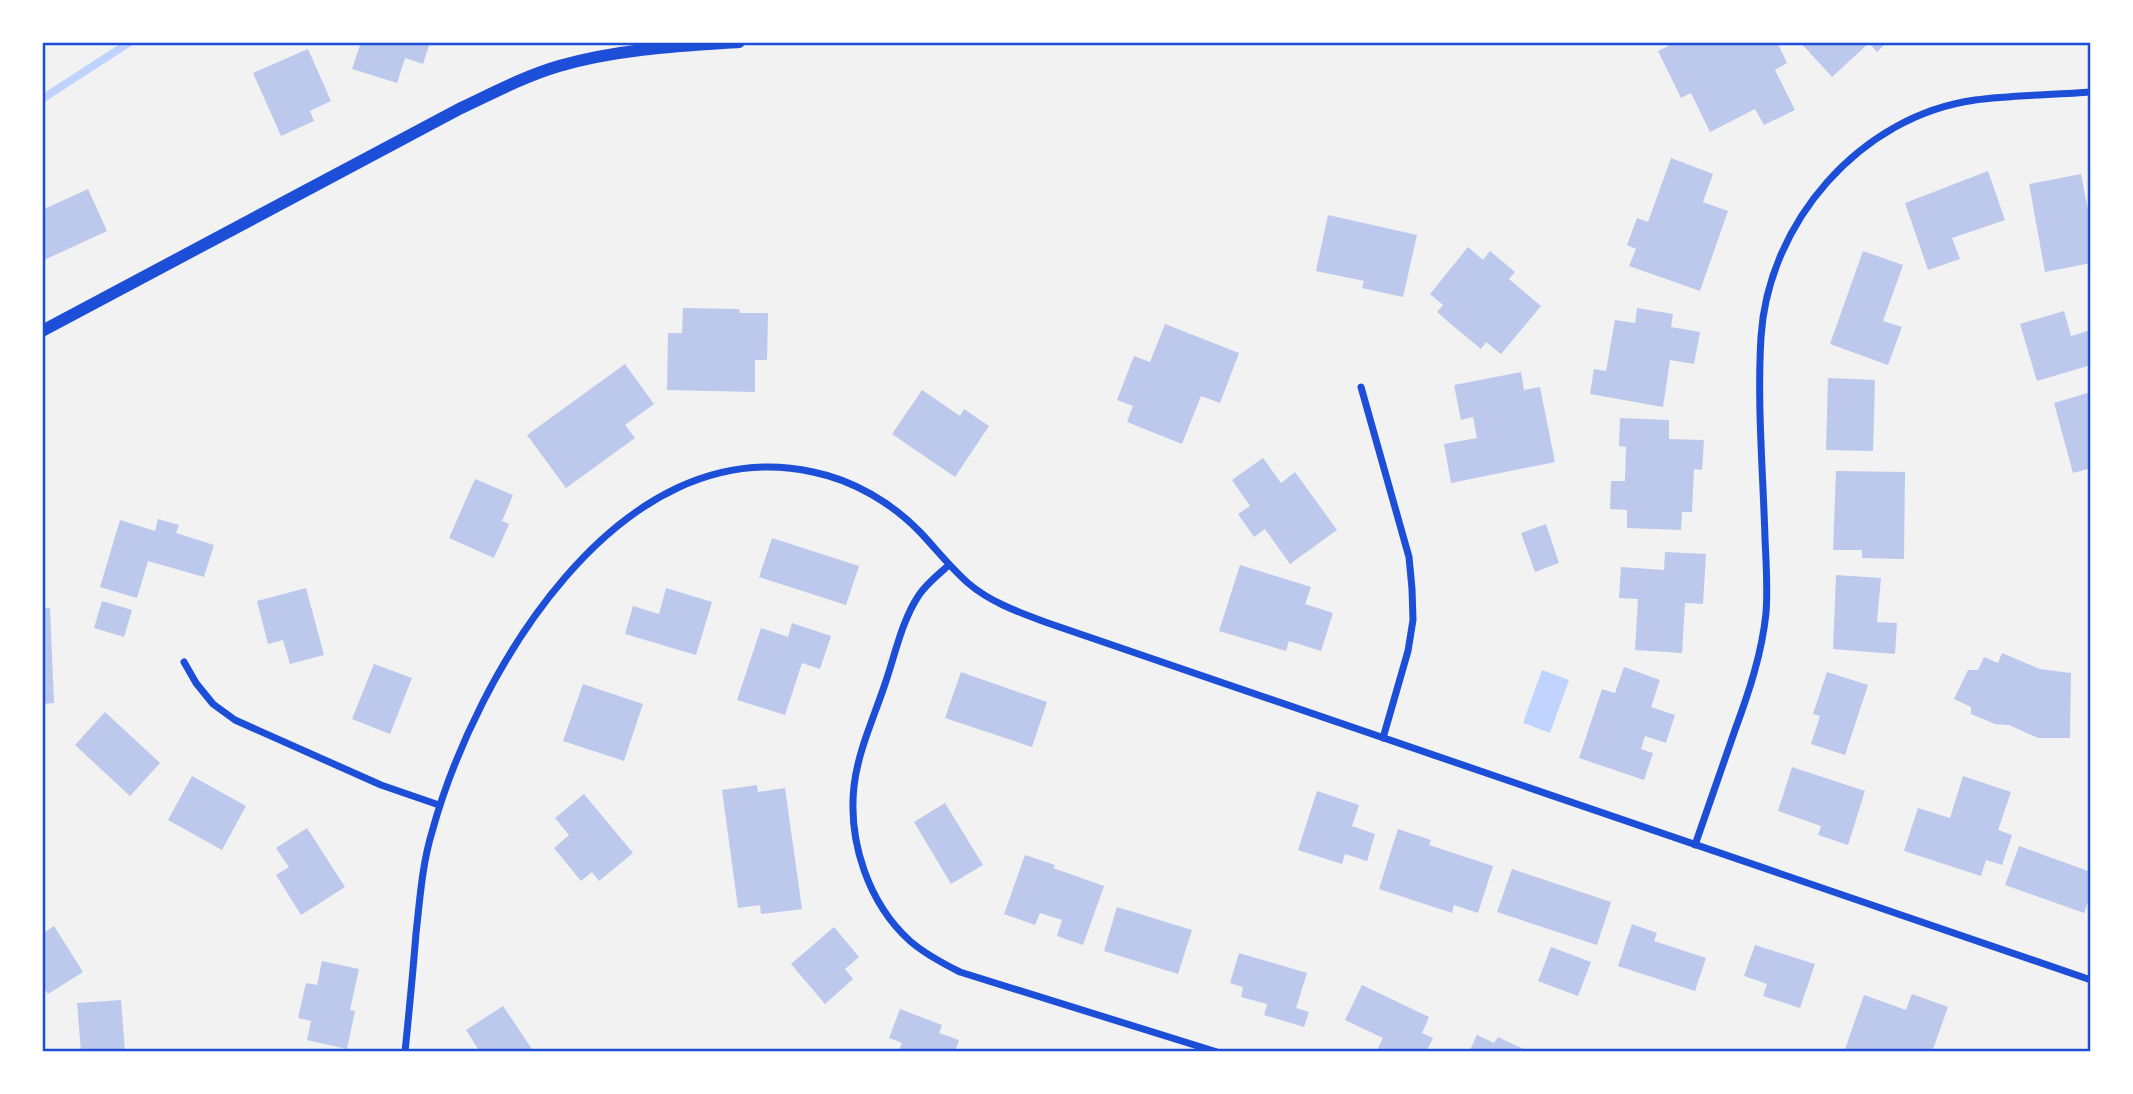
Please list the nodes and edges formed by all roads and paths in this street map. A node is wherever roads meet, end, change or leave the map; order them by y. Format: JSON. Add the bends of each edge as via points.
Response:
{"nodes":[{"id":1,"x":739,"y":42,"type":"edge"},
{"id":2,"x":2091,"y":92,"type":"edge"},
{"id":3,"x":42,"y":331,"type":"edge"},
{"id":4,"x":1361,"y":387,"type":"dead end"},
{"id":5,"x":949,"y":565,"type":"junction"},
{"id":6,"x":184,"y":662,"type":"dead end"},
{"id":7,"x":1383,"y":738,"type":"junction"},
{"id":8,"x":439,"y":805,"type":"junction"},
{"id":9,"x":1695,"y":845,"type":"junction"},
{"id":10,"x":2091,"y":980,"type":"edge"},
{"id":11,"x":405,"y":1052,"type":"edge"},
{"id":12,"x":1217,"y":1052,"type":"edge"}],
"edges":[{"from":1,"to":3,"type":"street","via":[[612,54],[509,85]]},
{"from":2,"to":9,"type":"street","via":[[1974,100],[1919,117],[1847,162],[1793,229],[1771,280],[1761,336],[1767,588],[1763,636]]},
{"from":4,"to":7,"type":"street","via":[[1409,558],[1412,589],[1408,651]]},
{"from":5,"to":7,"type":"street","via":[[970,585],[1020,613]]},
{"from":5,"to":8,"type":"street","via":[[888,505],[841,480],[813,472],[751,467],[712,474],[669,491],[595,547],[540,608],[492,682]]},
{"from":5,"to":12,"type":"street","via":[[927,584],[911,610],[858,765],[855,833],[876,896],[911,942],[960,972]]},
{"from":6,"to":8,"type":"street","via":[[213,704],[236,720],[381,785]]},
{"from":7,"to":9,"type":"street"},
{"from":8,"to":11,"type":"street","via":[[421,885]]},
{"from":9,"to":10,"type":"street"}]}
